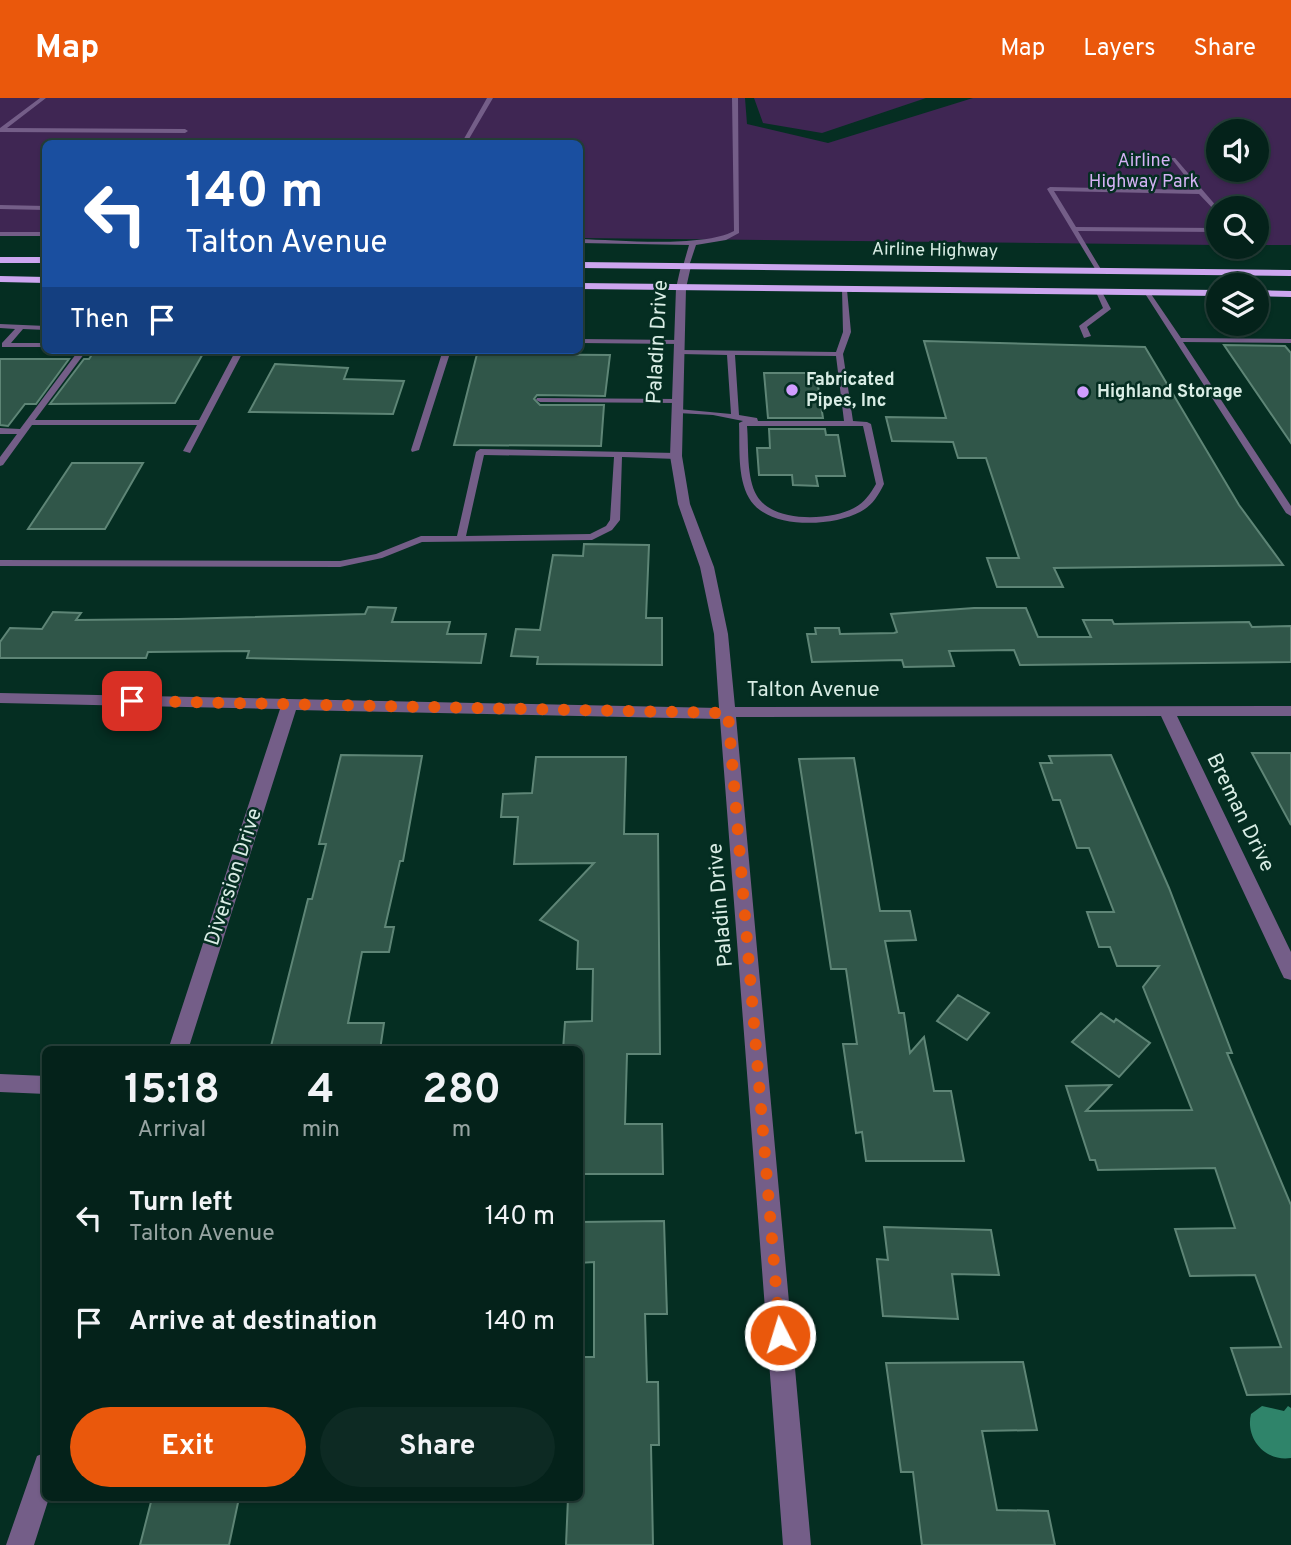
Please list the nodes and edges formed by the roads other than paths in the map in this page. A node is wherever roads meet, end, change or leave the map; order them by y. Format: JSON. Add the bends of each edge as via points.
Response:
{"nodes":[{"id":1,"x":43,"y":98,"type":"edge"},
{"id":2,"x":490,"y":98,"type":"edge"},
{"id":3,"x":735,"y":98,"type":"edge"},
{"id":4,"x":1,"y":130,"type":"edge"},
{"id":5,"x":185,"y":131,"type":"dead end"},
{"id":6,"x":465,"y":140,"type":"edge"},
{"id":7,"x":1173,"y":159,"type":"dead end"},
{"id":8,"x":1201,"y":191,"type":"junction"},
{"id":9,"x":1206,"y":197,"type":"edge"},
{"id":10,"x":0,"y":207,"type":"edge"},
{"id":11,"x":42,"y":208,"type":"edge"},
{"id":12,"x":1074,"y":229,"type":"junction"},
{"id":13,"x":1206,"y":230,"type":"edge"},
{"id":14,"x":0,"y":234,"type":"edge"},
{"id":15,"x":42,"y":234,"type":"edge"},
{"id":16,"x":583,"y":242,"type":"edge"},
{"id":17,"x":693,"y":243,"type":"junction"},
{"id":18,"x":0,"y":260,"type":"edge"},
{"id":19,"x":42,"y":260,"type":"edge"},
{"id":20,"x":583,"y":265,"type":"edge"},
{"id":21,"x":686,"y":266,"type":"junction"},
{"id":22,"x":1099,"y":271,"type":"junction"},
{"id":23,"x":1291,"y":273,"type":"edge"},
{"id":24,"x":0,"y":279,"type":"edge"},
{"id":25,"x":42,"y":280,"type":"edge"},
{"id":26,"x":583,"y":286,"type":"edge"},
{"id":27,"x":681,"y":288,"type":"junction"},
{"id":28,"x":844,"y":289,"type":"junction"},
{"id":29,"x":1099,"y":292,"type":"junction"},
{"id":30,"x":1112,"y":292,"type":"junction"},
{"id":31,"x":1147,"y":292,"type":"junction"},
{"id":32,"x":1206,"y":293,"type":"edge"},
{"id":33,"x":1269,"y":293,"type":"edge"},
{"id":34,"x":1291,"y":294,"type":"edge"},
{"id":35,"x":0,"y":326,"type":"edge"},
{"id":36,"x":20,"y":328,"type":"junction"},
{"id":37,"x":42,"y":328,"type":"edge"},
{"id":38,"x":1087,"y":336,"type":"dead end"},
{"id":39,"x":1178,"y":340,"type":"junction"},
{"id":40,"x":583,"y":341,"type":"edge"},
{"id":41,"x":1291,"y":341,"type":"edge"},
{"id":42,"x":42,"y":345,"type":"edge"},
{"id":43,"x":680,"y":347,"type":"junction"},
{"id":44,"x":731,"y":352,"type":"junction"},
{"id":45,"x":80,"y":354,"type":"edge"},
{"id":46,"x":238,"y":354,"type":"edge"},
{"id":47,"x":446,"y":354,"type":"edge"},
{"id":48,"x":839,"y":354,"type":"junction"},
{"id":49,"x":540,"y":400,"type":"dead end"},
{"id":50,"x":678,"y":406,"type":"junction"},
{"id":51,"x":735,"y":417,"type":"junction"},
{"id":52,"x":203,"y":422,"type":"junction"},
{"id":53,"x":29,"y":423,"type":"junction"},
{"id":54,"x":771,"y":423,"type":"junction"},
{"id":55,"x":849,"y":424,"type":"junction"},
{"id":56,"x":0,"y":432,"type":"edge"},
{"id":57,"x":23,"y":432,"type":"junction"},
{"id":58,"x":415,"y":450,"type":"dead end"},
{"id":59,"x":187,"y":451,"type":"dead end"},
{"id":60,"x":618,"y":454,"type":"junction"},
{"id":61,"x":676,"y":456,"type":"junction"},
{"id":62,"x":0,"y":463,"type":"edge"},
{"id":63,"x":1291,"y":513,"type":"edge"},
{"id":64,"x":461,"y":538,"type":"junction"},
{"id":65,"x":0,"y":563,"type":"edge"},
{"id":66,"x":0,"y":698,"type":"edge"},
{"id":67,"x":290,"y":704,"type":"junction"},
{"id":68,"x":1166,"y":710,"type":"junction"},
{"id":69,"x":1291,"y":711,"type":"edge"},
{"id":70,"x":728,"y":713,"type":"junction"},
{"id":71,"x":1291,"y":972,"type":"edge"},
{"id":72,"x":179,"y":1046,"type":"edge"},
{"id":73,"x":0,"y":1083,"type":"edge"},
{"id":74,"x":42,"y":1085,"type":"edge"},
{"id":75,"x":42,"y":1477,"type":"edge"},
{"id":76,"x":20,"y":1545,"type":"edge"},
{"id":77,"x":797,"y":1545,"type":"edge"}],
"edges":[{"from":1,"to":4,"type":"lane"},
{"from":2,"to":6,"type":"lane"},
{"from":3,"to":17,"type":"lane","via":[[737,232],[724,239]]},
{"from":4,"to":5,"type":"lane"},
{"from":7,"to":8,"type":"lane"},
{"from":8,"to":9,"type":"lane"},
{"from":8,"to":12,"type":"lane","via":[[1050,189]]},
{"from":10,"to":11,"type":"lane"},
{"from":12,"to":13,"type":"lane"},
{"from":12,"to":22,"type":"lane"},
{"from":14,"to":15,"type":"lane"},
{"from":16,"to":17,"type":"lane"},
{"from":17,"to":21,"type":"lane"},
{"from":18,"to":19,"type":"highway"},
{"from":20,"to":21,"type":"highway","name":"Airline Highway"},
{"from":21,"to":22,"type":"highway","name":"Airline Highway"},
{"from":21,"to":27,"type":"street","name":"Paladin Drive"},
{"from":22,"to":23,"type":"highway","name":"Airline Highway"},
{"from":22,"to":30,"type":"highway"},
{"from":24,"to":25,"type":"highway"},
{"from":26,"to":27,"type":"highway","name":"Airline Highway"},
{"from":27,"to":28,"type":"highway","name":"Airline Highway"},
{"from":27,"to":43,"type":"street","name":"Paladin Drive"},
{"from":28,"to":29,"type":"highway","name":"Airline Highway"},
{"from":28,"to":48,"type":"lane","via":[[847,332]]},
{"from":29,"to":30,"type":"highway","name":"Airline Highway"},
{"from":29,"to":38,"type":"lane","via":[[1107,309],[1083,326]]},
{"from":30,"to":31,"type":"highway","name":"Airline Highway"},
{"from":31,"to":32,"type":"highway","name":"Airline Highway"},
{"from":31,"to":39,"type":"lane"},
{"from":33,"to":34,"type":"highway"},
{"from":35,"to":36,"type":"lane"},
{"from":36,"to":37,"type":"lane"},
{"from":36,"to":42,"type":"lane","via":[[5,345]]},
{"from":39,"to":41,"type":"lane"},
{"from":39,"to":63,"type":"lane"},
{"from":40,"to":43,"type":"lane"},
{"from":43,"to":44,"type":"lane"},
{"from":43,"to":50,"type":"street","name":"Paladin Drive"},
{"from":44,"to":48,"type":"lane"},
{"from":44,"to":51,"type":"lane"},
{"from":45,"to":53,"type":"lane"},
{"from":46,"to":52,"type":"lane"},
{"from":47,"to":58,"type":"lane"},
{"from":48,"to":55,"type":"lane"},
{"from":49,"to":50,"type":"lane"},
{"from":50,"to":51,"type":"lane"},
{"from":50,"to":61,"type":"street","name":"Paladin Drive"},
{"from":51,"to":54,"type":"lane"},
{"from":52,"to":53,"type":"lane"},
{"from":52,"to":59,"type":"lane"},
{"from":53,"to":57,"type":"lane"},
{"from":54,"to":55,"type":"lane"},
{"from":54,"to":55,"type":"lane","via":[[743,423],[755,501],[785,517],[808,520],[861,511],[878,491],[867,424]]},
{"from":56,"to":57,"type":"lane"},
{"from":57,"to":62,"type":"lane"},
{"from":60,"to":61,"type":"lane"},
{"from":60,"to":64,"type":"lane","via":[[615,520],[601,533],[579,538]]},
{"from":60,"to":64,"type":"lane","via":[[480,452]]},
{"from":61,"to":70,"type":"street","name":"Paladin Drive","via":[[684,504],[716,600]]},
{"from":64,"to":65,"type":"lane","via":[[421,539],[379,556],[340,564]]},
{"from":66,"to":67,"type":"street","name":"Talton Avenue"},
{"from":67,"to":70,"type":"street","name":"Talton Avenue"},
{"from":67,"to":72,"type":"street","name":"Diversion Drive"},
{"from":68,"to":69,"type":"street","name":"Talton Avenue"},
{"from":68,"to":70,"type":"street","name":"Talton Avenue"},
{"from":68,"to":71,"type":"street","name":"Breman Drive"},
{"from":70,"to":77,"type":"street","name":"Paladin Drive"},
{"from":73,"to":74,"type":"street"},
{"from":75,"to":76,"type":"street"}]}
